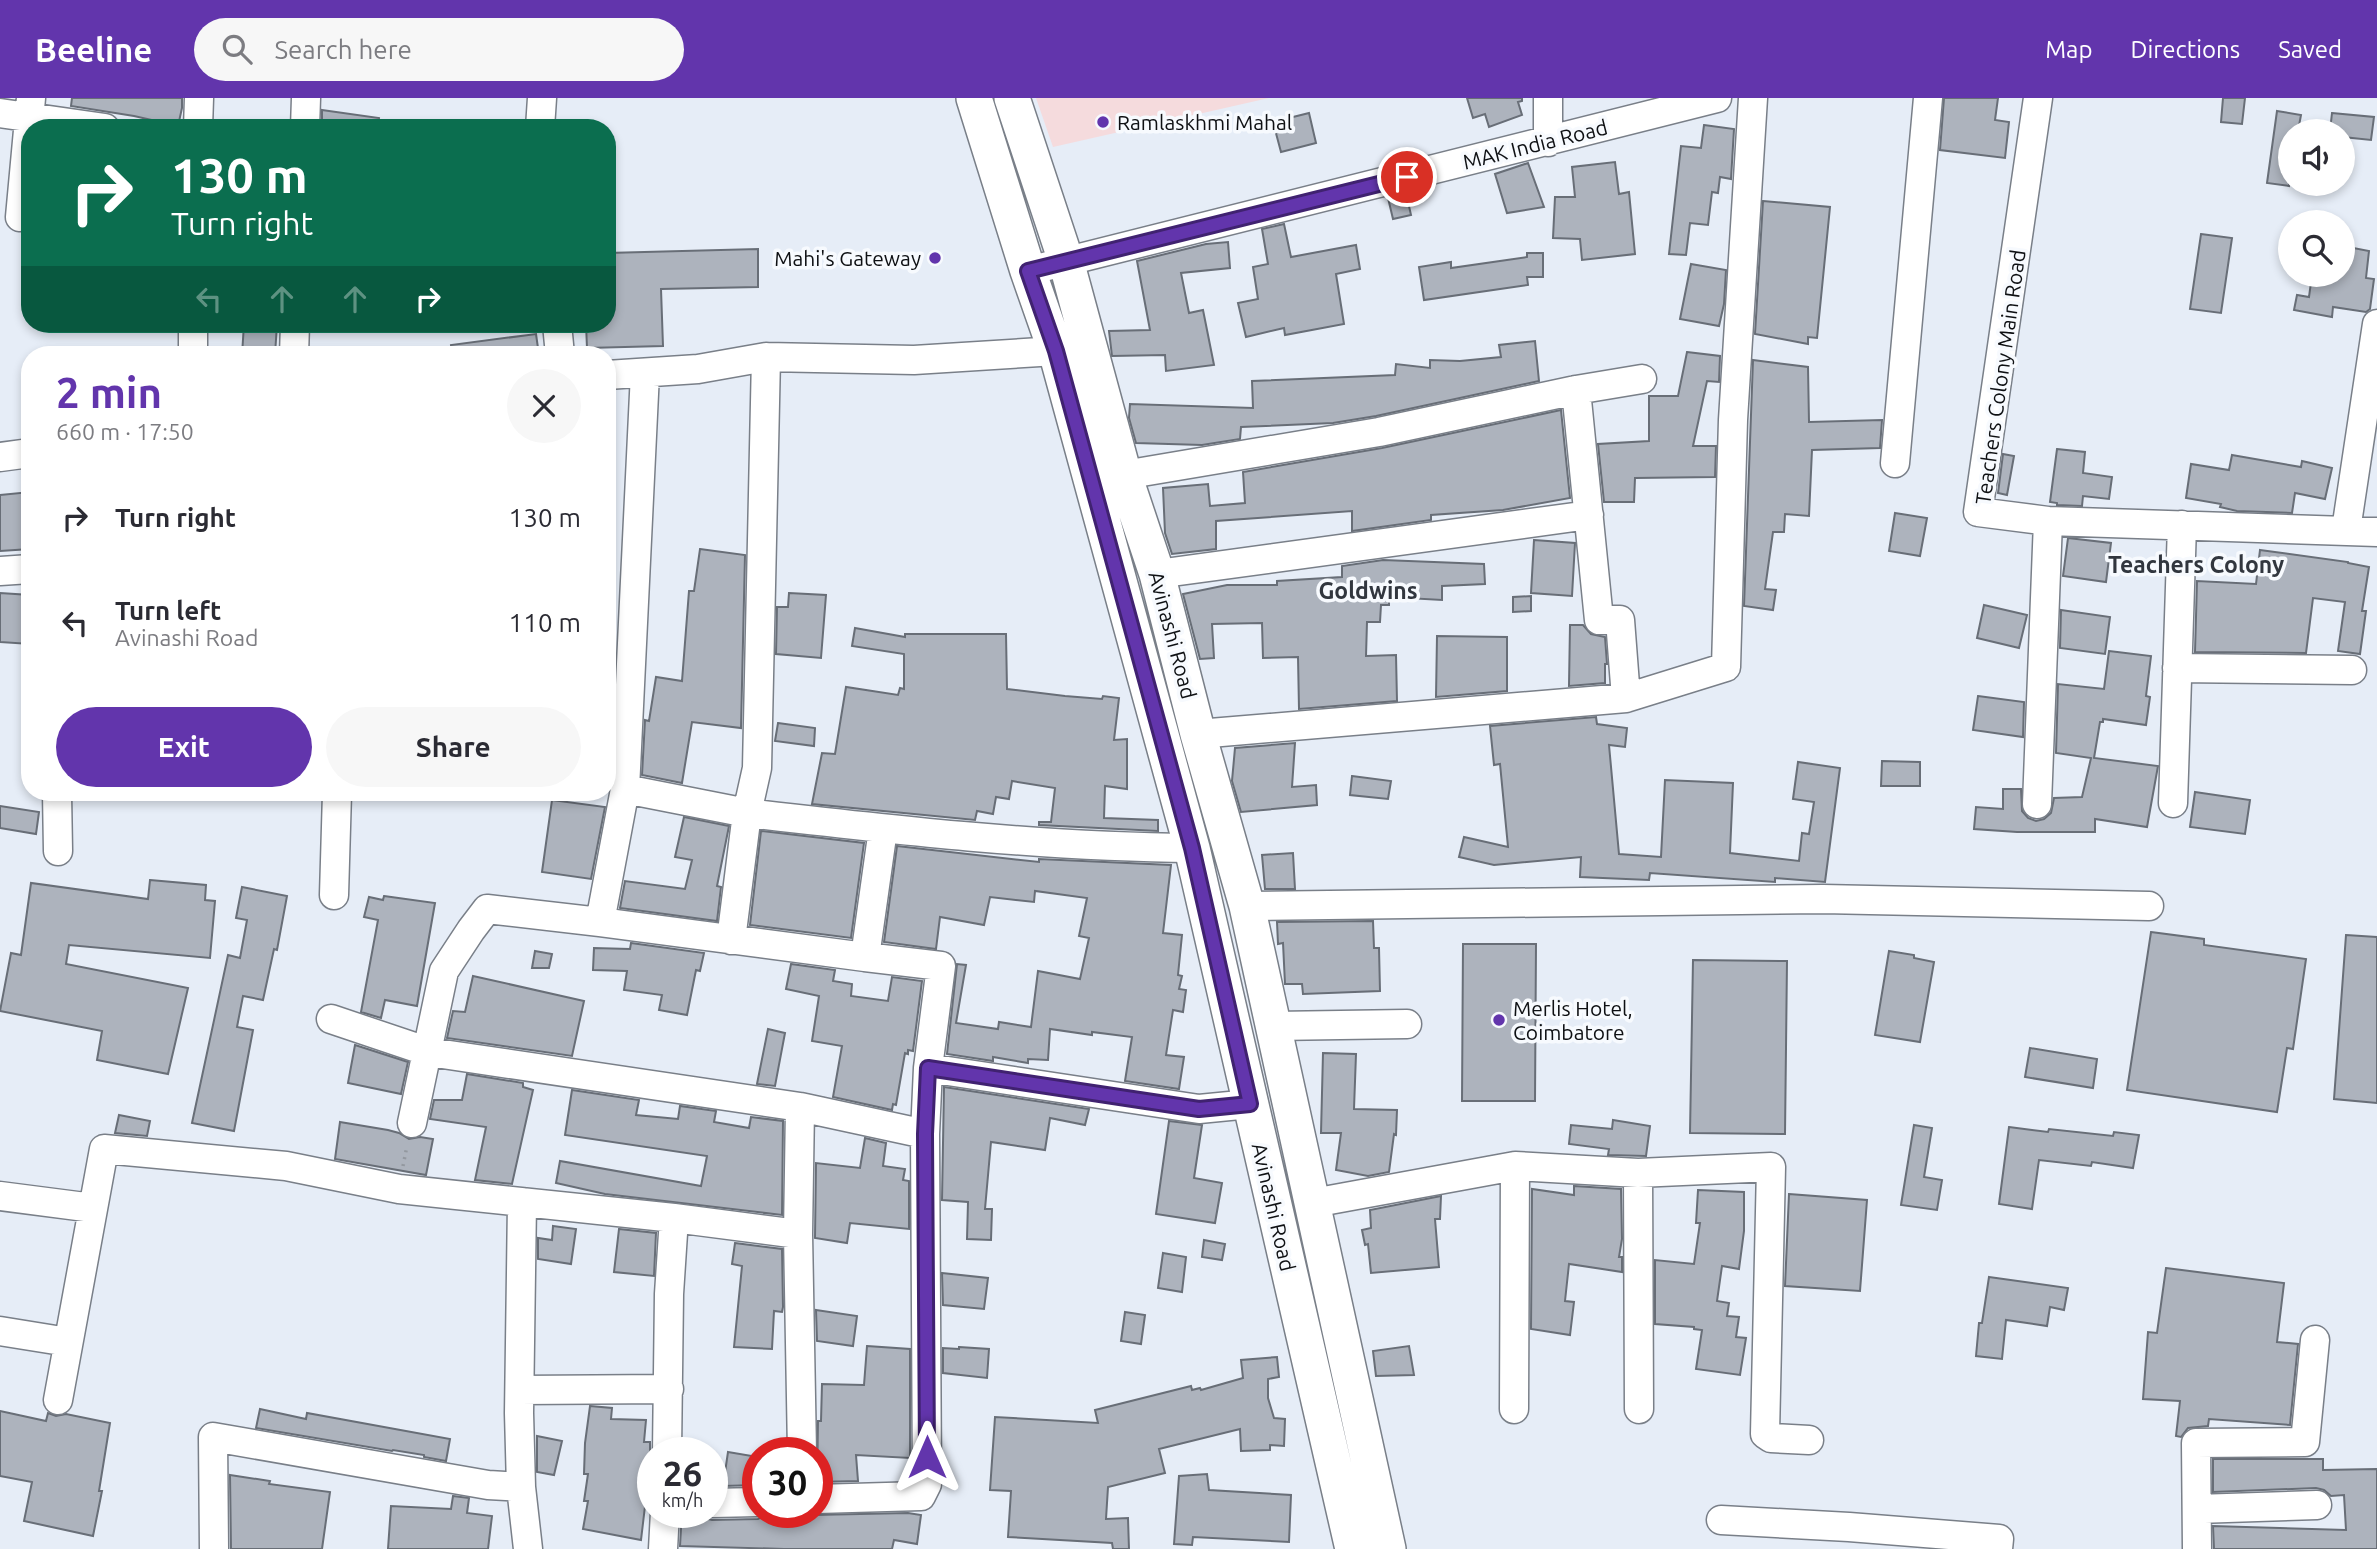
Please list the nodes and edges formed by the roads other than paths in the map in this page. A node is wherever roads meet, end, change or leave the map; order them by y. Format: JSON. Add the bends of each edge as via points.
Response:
{"nodes":[{"id":1,"x":200,"y":98,"type":"edge"},
{"id":2,"x":306,"y":98,"type":"edge"},
{"id":3,"x":542,"y":98,"type":"edge"},
{"id":4,"x":974,"y":98,"type":"edge"},
{"id":5,"x":1012,"y":98,"type":"edge"},
{"id":6,"x":1548,"y":98,"type":"edge"},
{"id":7,"x":1753,"y":98,"type":"edge"},
{"id":8,"x":1928,"y":98,"type":"edge"},
{"id":9,"x":2038,"y":98,"type":"edge"},
{"id":10,"x":1703,"y":100,"type":"edge"},
{"id":11,"x":30,"y":107,"type":"edge"},
{"id":12,"x":0,"y":113,"type":"edge"},
{"id":13,"x":73,"y":119,"type":"edge"},
{"id":14,"x":199,"y":119,"type":"edge"},
{"id":15,"x":305,"y":119,"type":"edge"},
{"id":16,"x":541,"y":119,"type":"edge"},
{"id":17,"x":1548,"y":142,"type":"junction"},
{"id":18,"x":21,"y":206,"type":"edge"},
{"id":19,"x":20,"y":217,"type":"dead end"},
{"id":20,"x":1066,"y":261,"type":"junction"},
{"id":21,"x":1028,"y":271,"type":"junction"},
{"id":22,"x":2377,"y":324,"type":"edge"},
{"id":23,"x":1056,"y":351,"type":"junction"},
{"id":24,"x":765,"y":357,"type":"junction"},
{"id":25,"x":645,"y":373,"type":"junction"},
{"id":26,"x":616,"y":375,"type":"edge"},
{"id":27,"x":1642,"y":379,"type":"dead end"},
{"id":28,"x":1576,"y":390,"type":"junction"},
{"id":29,"x":21,"y":454,"type":"edge"},
{"id":30,"x":0,"y":457,"type":"edge"},
{"id":31,"x":1895,"y":463,"type":"dead end"},
{"id":32,"x":1124,"y":475,"type":"junction"},
{"id":33,"x":1589,"y":515,"type":"junction"},
{"id":34,"x":2048,"y":521,"type":"junction"},
{"id":35,"x":2182,"y":525,"type":"junction"},
{"id":36,"x":2346,"y":530,"type":"junction"},
{"id":37,"x":2377,"y":532,"type":"edge"},
{"id":38,"x":21,"y":570,"type":"edge"},
{"id":39,"x":0,"y":571,"type":"edge"},
{"id":40,"x":1157,"y":574,"type":"junction"},
{"id":41,"x":2177,"y":668,"type":"junction"},
{"id":42,"x":2352,"y":670,"type":"dead end"},
{"id":43,"x":1626,"y":698,"type":"junction"},
{"id":44,"x":1198,"y":734,"type":"junction"},
{"id":45,"x":625,"y":789,"type":"junction"},
{"id":46,"x":57,"y":801,"type":"edge"},
{"id":47,"x":337,"y":801,"type":"edge"},
{"id":48,"x":2173,"y":803,"type":"dead end"},
{"id":49,"x":2037,"y":804,"type":"dead end"},
{"id":50,"x":747,"y":813,"type":"junction"},
{"id":51,"x":883,"y":829,"type":"junction"},
{"id":52,"x":1192,"y":848,"type":"junction"},
{"id":53,"x":58,"y":851,"type":"dead end"},
{"id":54,"x":334,"y":895,"type":"dead end"},
{"id":55,"x":1247,"y":906,"type":"junction"},
{"id":56,"x":2149,"y":906,"type":"dead end"},
{"id":57,"x":600,"y":922,"type":"junction"},
{"id":58,"x":731,"y":940,"type":"junction"},
{"id":59,"x":865,"y":957,"type":"junction"},
{"id":60,"x":331,"y":1019,"type":"dead end"},
{"id":61,"x":1407,"y":1024,"type":"dead end"},
{"id":62,"x":1273,"y":1026,"type":"junction"},
{"id":63,"x":429,"y":1052,"type":"junction"},
{"id":64,"x":928,"y":1068,"type":"junction"},
{"id":65,"x":1250,"y":1104,"type":"junction"},
{"id":66,"x":800,"y":1107,"type":"junction"},
{"id":67,"x":412,"y":1124,"type":"road end"},
{"id":68,"x":925,"y":1134,"type":"junction"},
{"id":69,"x":1515,"y":1166,"type":"junction"},
{"id":70,"x":1638,"y":1173,"type":"junction"},
{"id":71,"x":0,"y":1196,"type":"edge"},
{"id":72,"x":522,"y":1202,"type":"junction"},
{"id":73,"x":1313,"y":1203,"type":"junction"},
{"id":74,"x":93,"y":1208,"type":"junction"},
{"id":75,"x":674,"y":1218,"type":"junction"},
{"id":76,"x":798,"y":1234,"type":"junction"},
{"id":77,"x":0,"y":1331,"type":"edge"},
{"id":78,"x":2315,"y":1340,"type":"dead end"},
{"id":79,"x":68,"y":1342,"type":"junction"},
{"id":80,"x":669,"y":1389,"type":"junction"},
{"id":81,"x":520,"y":1390,"type":"junction"},
{"id":82,"x":58,"y":1400,"type":"dead end"},
{"id":83,"x":1514,"y":1409,"type":"dead end"},
{"id":84,"x":1639,"y":1409,"type":"dead end"},
{"id":85,"x":667,"y":1437,"type":"edge"},
{"id":86,"x":803,"y":1437,"type":"edge"},
{"id":87,"x":1809,"y":1440,"type":"dead end"},
{"id":88,"x":521,"y":1487,"type":"junction"},
{"id":89,"x":833,"y":1499,"type":"edge"},
{"id":90,"x":2317,"y":1505,"type":"dead end"},
{"id":91,"x":2197,"y":1508,"type":"junction"},
{"id":92,"x":1721,"y":1520,"type":"dead end"},
{"id":93,"x":664,"y":1528,"type":"edge"},
{"id":94,"x":1848,"y":1538,"type":"edge"},
{"id":95,"x":214,"y":1549,"type":"edge"},
{"id":96,"x":528,"y":1549,"type":"edge"},
{"id":97,"x":663,"y":1549,"type":"edge"},
{"id":98,"x":1353,"y":1549,"type":"edge"},
{"id":99,"x":1388,"y":1549,"type":"edge"},
{"id":100,"x":1998,"y":1549,"type":"edge"},
{"id":101,"x":2197,"y":1549,"type":"edge"}],
"edges":[{"from":1,"to":14,"type":"street"},
{"from":2,"to":15,"type":"street"},
{"from":3,"to":16,"type":"street"},
{"from":4,"to":21,"type":"main road","name":"Avinashi Road"},
{"from":5,"to":20,"type":"main road","name":"Avinashi Road"},
{"from":6,"to":17,"type":"street"},
{"from":7,"to":43,"type":"street","via":[[1733,420],[1726,667]]},
{"from":8,"to":31,"type":"street"},
{"from":9,"to":34,"type":"street","name":"Teachers Colony Main Road","via":[[1978,512]]},
{"from":10,"to":17,"type":"street","name":"MAK India Road"},
{"from":11,"to":12,"type":"street"},
{"from":11,"to":13,"type":"street"},
{"from":17,"to":20,"type":"street","name":"MAK India Road"},
{"from":18,"to":19,"type":"street"},
{"from":20,"to":21,"type":"street","name":"MAK India Road"},
{"from":20,"to":32,"type":"main road","name":"Avinashi Road"},
{"from":21,"to":23,"type":"main road","name":"Avinashi Road"},
{"from":22,"to":36,"type":"street"},
{"from":23,"to":24,"type":"street","via":[[914,360]]},
{"from":23,"to":52,"type":"main road","name":"Avinashi Road"},
{"from":24,"to":25,"type":"street"},
{"from":24,"to":50,"type":"street","via":[[757,768]]},
{"from":25,"to":26,"type":"street"},
{"from":25,"to":45,"type":"street"},
{"from":27,"to":28,"type":"street"},
{"from":28,"to":32,"type":"street","via":[[1379,432]]},
{"from":28,"to":33,"type":"street"},
{"from":29,"to":30,"type":"street"},
{"from":32,"to":40,"type":"main road","name":"Avinashi Road"},
{"from":33,"to":40,"type":"street"},
{"from":33,"to":43,"type":"street","via":[[1599,620],[1620,620]]},
{"from":34,"to":35,"type":"street","name":"Teachers Colony Main Road"},
{"from":34,"to":49,"type":"street"},
{"from":35,"to":36,"type":"street","name":"Teachers Colony Main Road"},
{"from":35,"to":41,"type":"street"},
{"from":36,"to":37,"type":"street","name":"Teachers Colony Main Road"},
{"from":38,"to":39,"type":"street"},
{"from":40,"to":44,"type":"main road","name":"Avinashi Road"},
{"from":41,"to":42,"type":"street"},
{"from":41,"to":48,"type":"street"},
{"from":43,"to":44,"type":"street"},
{"from":44,"to":55,"type":"main road","name":"Avinashi Road"},
{"from":45,"to":50,"type":"street"},
{"from":45,"to":57,"type":"street"},
{"from":46,"to":53,"type":"street"},
{"from":47,"to":54,"type":"street"},
{"from":50,"to":51,"type":"street"},
{"from":50,"to":58,"type":"street"},
{"from":51,"to":52,"type":"street","via":[[1104,847]]},
{"from":51,"to":59,"type":"street"},
{"from":52,"to":65,"type":"main road","name":"Avinashi Road"},
{"from":55,"to":56,"type":"street","via":[[1823,899]]},
{"from":55,"to":62,"type":"main road","name":"Avinashi Road"},
{"from":57,"to":58,"type":"street"},
{"from":57,"to":63,"type":"street","via":[[486,909],[444,971]]},
{"from":58,"to":59,"type":"street"},
{"from":59,"to":64,"type":"street","via":[[941,966]]},
{"from":60,"to":63,"type":"street"},
{"from":61,"to":62,"type":"street"},
{"from":62,"to":73,"type":"main road","name":"Avinashi Road"},
{"from":63,"to":66,"type":"street"},
{"from":63,"to":67,"type":"street"},
{"from":64,"to":65,"type":"street","via":[[1199,1109]]},
{"from":64,"to":68,"type":"street"},
{"from":65,"to":98,"type":"main road","name":"Avinashi Road"},
{"from":66,"to":68,"type":"street"},
{"from":66,"to":76,"type":"street"},
{"from":68,"to":89,"type":"street","via":[[927,1484],[921,1496]]},
{"from":69,"to":70,"type":"street"},
{"from":69,"to":73,"type":"street"},
{"from":69,"to":83,"type":"street"},
{"from":70,"to":84,"type":"street"},
{"from":70,"to":87,"type":"street","via":[[1771,1167],[1765,1434]]},
{"from":71,"to":74,"type":"street"},
{"from":72,"to":74,"type":"street","via":[[399,1189],[286,1166],[104,1149]]},
{"from":72,"to":75,"type":"street"},
{"from":72,"to":81,"type":"street"},
{"from":73,"to":99,"type":"main road","name":"Avinashi Road"},
{"from":74,"to":79,"type":"street"},
{"from":75,"to":76,"type":"street"},
{"from":75,"to":80,"type":"street"},
{"from":76,"to":86,"type":"street"},
{"from":77,"to":79,"type":"street"},
{"from":78,"to":91,"type":"street","via":[[2305,1443],[2196,1443]]},
{"from":79,"to":82,"type":"street"},
{"from":80,"to":81,"type":"street"},
{"from":80,"to":85,"type":"street"},
{"from":81,"to":88,"type":"street"},
{"from":88,"to":95,"type":"street","via":[[213,1437]]},
{"from":88,"to":96,"type":"street"},
{"from":90,"to":91,"type":"street"},
{"from":91,"to":101,"type":"street"},
{"from":92,"to":94,"type":"street"},
{"from":93,"to":97,"type":"street"},
{"from":94,"to":100,"type":"street","via":[[1999,1539]]}]}
